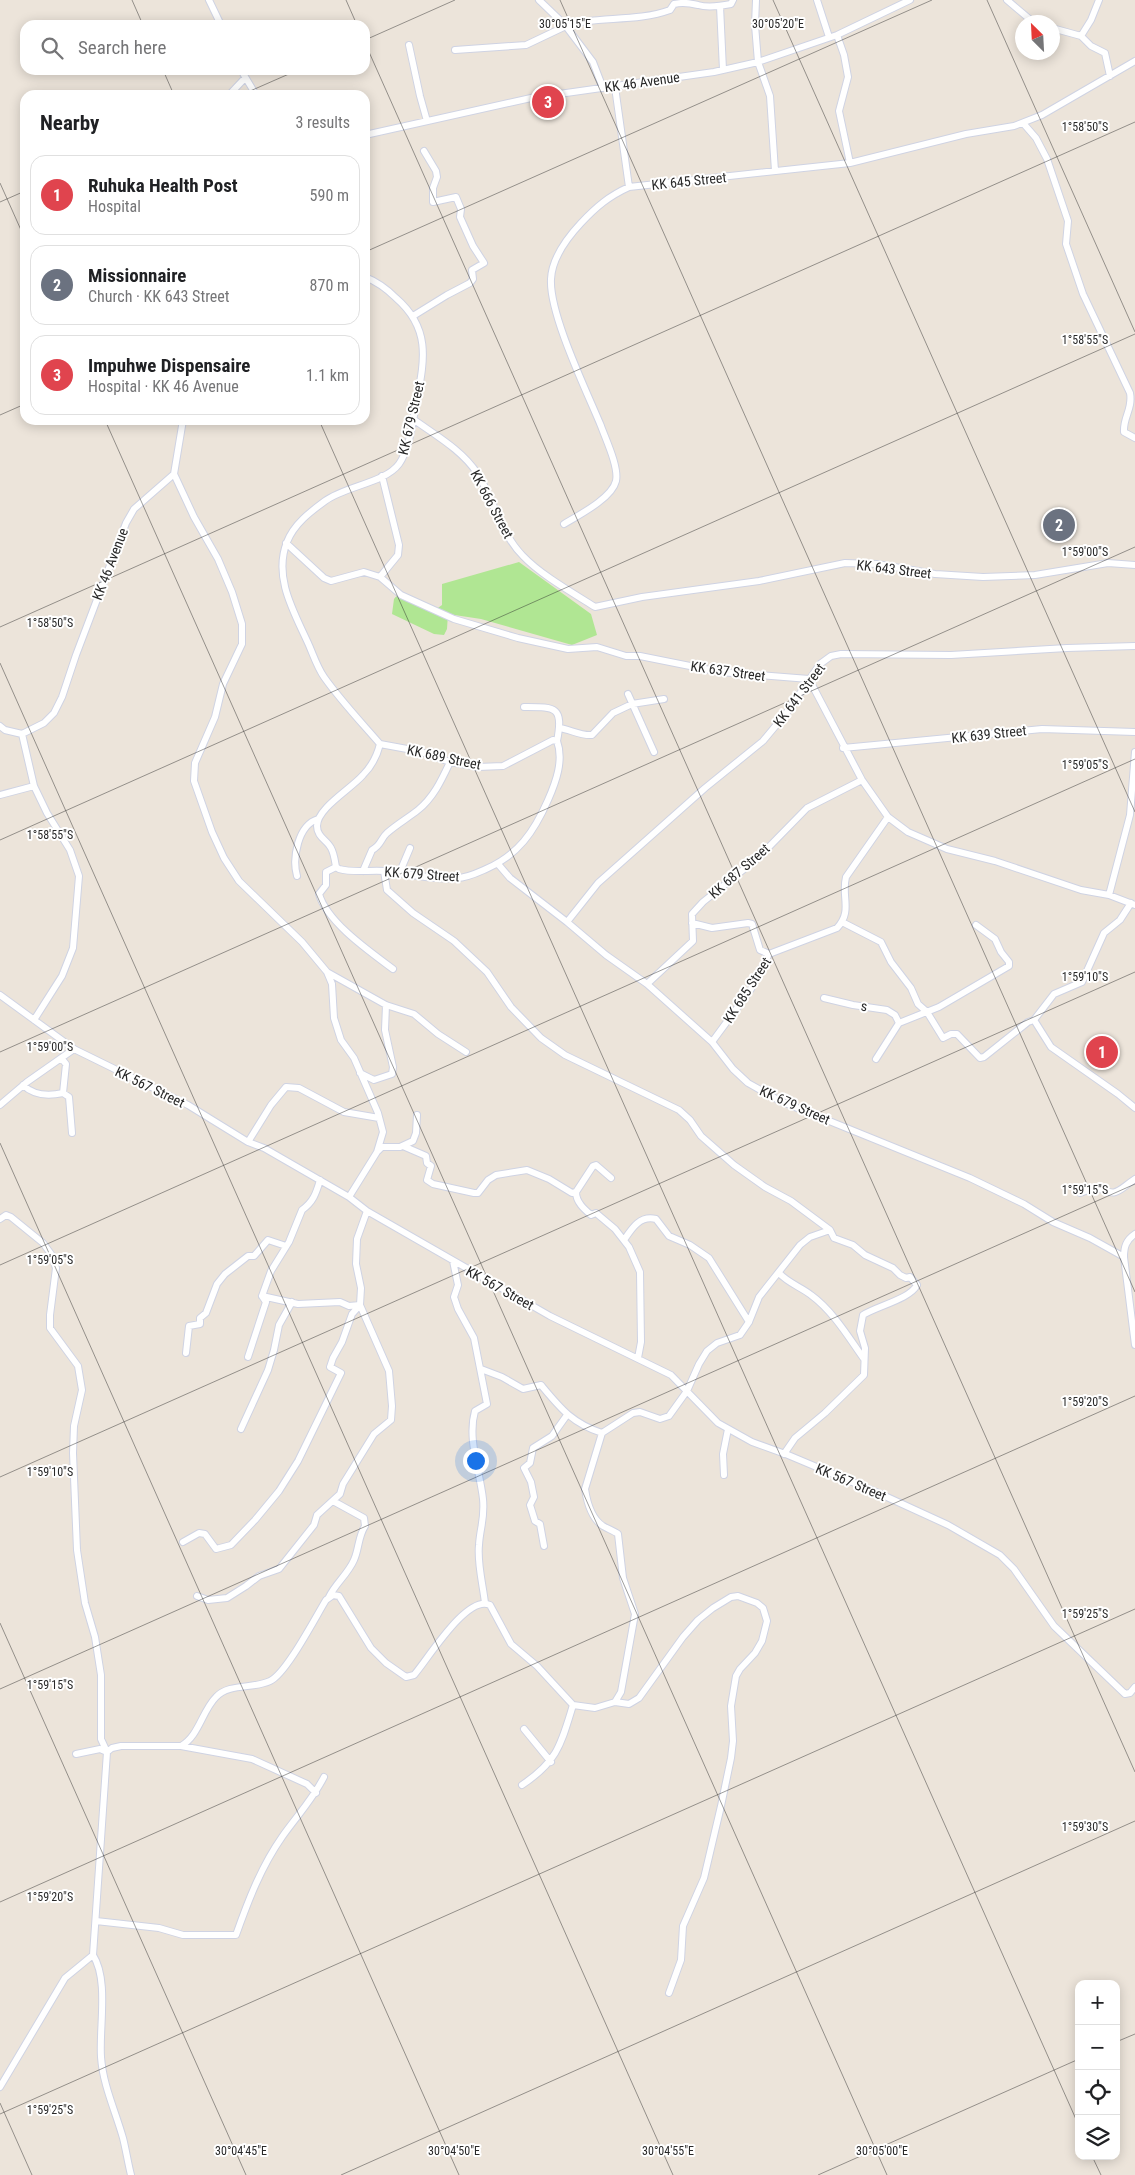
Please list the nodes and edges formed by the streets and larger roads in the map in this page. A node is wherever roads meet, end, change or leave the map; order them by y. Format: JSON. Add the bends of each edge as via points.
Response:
{"nodes":[{"id":1,"x":209,"y":0,"type":"edge"},
{"id":2,"x":540,"y":0,"type":"edge"},
{"id":3,"x":733,"y":0,"type":"edge"},
{"id":4,"x":756,"y":0,"type":"edge"},
{"id":5,"x":817,"y":0,"type":"edge"},
{"id":6,"x":910,"y":0,"type":"edge"},
{"id":7,"x":1007,"y":0,"type":"edge"},
{"id":8,"x":693,"y":1,"type":"edge"},
{"id":9,"x":1098,"y":1,"type":"edge"},
{"id":10,"x":720,"y":6,"type":"junction"},
{"id":11,"x":1025,"y":15,"type":"edge"},
{"id":12,"x":219,"y":20,"type":"edge"},
{"id":13,"x":565,"y":25,"type":"junction"},
{"id":14,"x":1060,"y":30,"type":"edge"},
{"id":15,"x":837,"y":35,"type":"junction"},
{"id":16,"x":1081,"y":36,"type":"junction"},
{"id":17,"x":829,"y":37,"type":"junction"},
{"id":18,"x":409,"y":44,"type":"dead end"},
{"id":19,"x":455,"y":50,"type":"dead end"},
{"id":20,"x":1135,"y":61,"type":"edge"},
{"id":21,"x":758,"y":62,"type":"junction"},
{"id":22,"x":723,"y":70,"type":"junction"},
{"id":23,"x":244,"y":75,"type":"edge"},
{"id":24,"x":1110,"y":76,"type":"junction"},
{"id":25,"x":245,"y":78,"type":"junction"},
{"id":26,"x":615,"y":87,"type":"junction"},
{"id":27,"x":603,"y":88,"type":"junction"},
{"id":28,"x":234,"y":90,"type":"edge"},
{"id":29,"x":253,"y":90,"type":"edge"},
{"id":30,"x":427,"y":121,"type":"junction"},
{"id":31,"x":1023,"y":123,"type":"junction"},
{"id":32,"x":370,"y":134,"type":"edge"},
{"id":33,"x":424,"y":151,"type":"dead end"},
{"id":34,"x":850,"y":163,"type":"junction"},
{"id":35,"x":775,"y":171,"type":"junction"},
{"id":36,"x":629,"y":187,"type":"junction"},
{"id":37,"x":370,"y":279,"type":"edge"},
{"id":38,"x":413,"y":316,"type":"junction"},
{"id":39,"x":1133,"y":410,"type":"edge"},
{"id":40,"x":413,"y":419,"type":"junction"},
{"id":41,"x":182,"y":425,"type":"edge"},
{"id":42,"x":1135,"y":438,"type":"edge"},
{"id":43,"x":174,"y":474,"type":"junction"},
{"id":44,"x":382,"y":476,"type":"junction"},
{"id":45,"x":564,"y":524,"type":"dead end"},
{"id":46,"x":286,"y":543,"type":"junction"},
{"id":47,"x":1135,"y":565,"type":"edge"},
{"id":48,"x":380,"y":577,"type":"junction"},
{"id":49,"x":595,"y":607,"type":"joint"},
{"id":50,"x":1135,"y":646,"type":"edge"},
{"id":51,"x":809,"y":679,"type":"junction"},
{"id":52,"x":628,"y":694,"type":"dead end"},
{"id":53,"x":664,"y":698,"type":"dead end"},
{"id":54,"x":632,"y":704,"type":"junction"},
{"id":55,"x":524,"y":707,"type":"dead end"},
{"id":56,"x":0,"y":726,"type":"edge"},
{"id":57,"x":560,"y":728,"type":"junction"},
{"id":58,"x":1135,"y":732,"type":"edge"},
{"id":59,"x":22,"y":734,"type":"junction"},
{"id":60,"x":558,"y":743,"type":"junction"},
{"id":61,"x":380,"y":744,"type":"junction"},
{"id":62,"x":843,"y":748,"type":"junction"},
{"id":63,"x":654,"y":752,"type":"dead end"},
{"id":64,"x":1135,"y":752,"type":"edge"},
{"id":65,"x":450,"y":762,"type":"junction"},
{"id":66,"x":862,"y":780,"type":"junction"},
{"id":67,"x":34,"y":786,"type":"junction"},
{"id":68,"x":0,"y":795,"type":"edge"},
{"id":69,"x":1133,"y":815,"type":"edge"},
{"id":70,"x":888,"y":817,"type":"junction"},
{"id":71,"x":318,"y":819,"type":"junction"},
{"id":72,"x":410,"y":848,"type":"dead end"},
{"id":73,"x":498,"y":864,"type":"junction"},
{"id":74,"x":336,"y":867,"type":"junction"},
{"id":75,"x":363,"y":871,"type":"junction"},
{"id":76,"x":384,"y":871,"type":"junction"},
{"id":77,"x":399,"y":874,"type":"junction"},
{"id":78,"x":296,"y":876,"type":"dead end"},
{"id":79,"x":1108,"y":895,"type":"junction"},
{"id":80,"x":1133,"y":904,"type":"edge"},
{"id":81,"x":567,"y":922,"type":"junction"},
{"id":82,"x":842,"y":922,"type":"junction"},
{"id":83,"x":692,"y":923,"type":"junction"},
{"id":84,"x":976,"y":924,"type":"dead end"},
{"id":85,"x":769,"y":954,"type":"junction"},
{"id":86,"x":393,"y":969,"type":"dead end"},
{"id":87,"x":327,"y":972,"type":"junction"},
{"id":88,"x":647,"y":984,"type":"junction"},
{"id":89,"x":0,"y":995,"type":"edge"},
{"id":90,"x":824,"y":998,"type":"dead end"},
{"id":91,"x":386,"y":1005,"type":"junction"},
{"id":92,"x":927,"y":1012,"type":"junction"},
{"id":93,"x":34,"y":1020,"type":"junction"},
{"id":94,"x":1034,"y":1020,"type":"junction"},
{"id":95,"x":899,"y":1023,"type":"junction"},
{"id":96,"x":712,"y":1042,"type":"junction"},
{"id":97,"x":74,"y":1049,"type":"junction"},
{"id":98,"x":466,"y":1052,"type":"dead end"},
{"id":99,"x":61,"y":1058,"type":"junction"},
{"id":100,"x":876,"y":1059,"type":"dead end"},
{"id":101,"x":360,"y":1073,"type":"junction"},
{"id":102,"x":23,"y":1085,"type":"junction"},
{"id":103,"x":63,"y":1093,"type":"junction"},
{"id":104,"x":0,"y":1104,"type":"edge"},
{"id":105,"x":1135,"y":1108,"type":"edge"},
{"id":106,"x":417,"y":1115,"type":"dead end"},
{"id":107,"x":379,"y":1118,"type":"junction"},
{"id":108,"x":72,"y":1133,"type":"dead end"},
{"id":109,"x":248,"y":1142,"type":"junction"},
{"id":110,"x":403,"y":1146,"type":"junction"},
{"id":111,"x":377,"y":1152,"type":"junction"},
{"id":112,"x":611,"y":1178,"type":"dead end"},
{"id":113,"x":1135,"y":1179,"type":"edge"},
{"id":114,"x":320,"y":1180,"type":"junction"},
{"id":115,"x":576,"y":1192,"type":"junction"},
{"id":116,"x":1080,"y":1193,"type":"dead end"},
{"id":117,"x":349,"y":1197,"type":"junction"},
{"id":118,"x":367,"y":1211,"type":"junction"},
{"id":119,"x":0,"y":1219,"type":"edge"},
{"id":120,"x":830,"y":1230,"type":"junction"},
{"id":121,"x":1135,"y":1234,"type":"edge"},
{"id":122,"x":624,"y":1240,"type":"junction"},
{"id":123,"x":286,"y":1246,"type":"junction"},
{"id":124,"x":1124,"y":1257,"type":"junction"},
{"id":125,"x":453,"y":1261,"type":"junction"},
{"id":126,"x":779,"y":1273,"type":"junction"},
{"id":127,"x":262,"y":1296,"type":"junction"},
{"id":128,"x":292,"y":1302,"type":"junction"},
{"id":129,"x":360,"y":1305,"type":"junction"},
{"id":130,"x":749,"y":1322,"type":"junction"},
{"id":131,"x":1135,"y":1345,"type":"edge"},
{"id":132,"x":186,"y":1354,"type":"dead end"},
{"id":133,"x":248,"y":1357,"type":"dead end"},
{"id":134,"x":638,"y":1358,"type":"junction"},
{"id":135,"x":864,"y":1359,"type":"junction"},
{"id":136,"x":481,"y":1369,"type":"junction"},
{"id":137,"x":686,"y":1391,"type":"junction"},
{"id":138,"x":566,"y":1415,"type":"junction"},
{"id":139,"x":241,"y":1428,"type":"dead end"},
{"id":140,"x":728,"y":1429,"type":"junction"},
{"id":141,"x":602,"y":1433,"type":"junction"},
{"id":142,"x":784,"y":1454,"type":"junction"},
{"id":143,"x":724,"y":1476,"type":"dead end"},
{"id":144,"x":333,"y":1501,"type":"junction"},
{"id":145,"x":183,"y":1542,"type":"dead end"},
{"id":146,"x":544,"y":1546,"type":"dead end"},
{"id":147,"x":198,"y":1596,"type":"dead end"},
{"id":148,"x":328,"y":1597,"type":"junction"},
{"id":149,"x":485,"y":1603,"type":"junction"},
{"id":150,"x":1135,"y":1687,"type":"edge"},
{"id":151,"x":615,"y":1702,"type":"junction"},
{"id":152,"x":573,"y":1705,"type":"junction"},
{"id":153,"x":524,"y":1729,"type":"dead end"},
{"id":154,"x":181,"y":1746,"type":"junction"},
{"id":155,"x":107,"y":1752,"type":"junction"},
{"id":156,"x":76,"y":1754,"type":"dead end"},
{"id":157,"x":551,"y":1762,"type":"junction"},
{"id":158,"x":324,"y":1777,"type":"dead end"},
{"id":159,"x":522,"y":1784,"type":"dead end"},
{"id":160,"x":316,"y":1793,"type":"junction"},
{"id":161,"x":96,"y":1921,"type":"junction"},
{"id":162,"x":93,"y":1955,"type":"junction"},
{"id":163,"x":669,"y":1993,"type":"dead end"},
{"id":164,"x":0,"y":2087,"type":"edge"},
{"id":165,"x":131,"y":2175,"type":"edge"}],
"edges":[{"from":1,"to":12,"type":"street"},
{"from":2,"to":13,"type":"street"},
{"from":3,"to":10,"type":"street","via":[[731,4]]},
{"from":4,"to":21,"type":"street"},
{"from":5,"to":17,"type":"street"},
{"from":6,"to":15,"type":"street","name":"KK 46 Avenue"},
{"from":7,"to":11,"type":"street"},
{"from":8,"to":10,"type":"street","via":[[697,5]]},
{"from":8,"to":13,"type":"street","via":[[674,4],[670,10],[658,14],[586,19]]},
{"from":9,"to":16,"type":"street"},
{"from":10,"to":22,"type":"street"},
{"from":13,"to":19,"type":"street","via":[[526,45]]},
{"from":13,"to":27,"type":"street","via":[[593,62]]},
{"from":14,"to":16,"type":"street"},
{"from":15,"to":17,"type":"street","name":"KK 46 Avenue"},
{"from":15,"to":34,"type":"street","via":[[848,78],[839,111]]},
{"from":16,"to":24,"type":"street","via":[[1105,53]]},
{"from":17,"to":21,"type":"street","name":"KK 46 Avenue"},
{"from":18,"to":30,"type":"street"},
{"from":20,"to":24,"type":"street","name":"KK 645 Street"},
{"from":21,"to":22,"type":"street","name":"KK 46 Avenue"},
{"from":21,"to":35,"type":"street","via":[[770,96]]},
{"from":22,"to":26,"type":"street","name":"KK 46 Avenue"},
{"from":23,"to":25,"type":"street"},
{"from":24,"to":31,"type":"street","name":"KK 645 Street"},
{"from":25,"to":28,"type":"street"},
{"from":25,"to":29,"type":"street"},
{"from":26,"to":27,"type":"street","name":"KK 46 Avenue"},
{"from":26,"to":36,"type":"street"},
{"from":27,"to":30,"type":"street","name":"KK 46 Avenue","via":[[531,98]]},
{"from":30,"to":32,"type":"street","name":"KK 46 Avenue"},
{"from":31,"to":34,"type":"street","name":"KK 645 Street"},
{"from":31,"to":39,"type":"street","via":[[1047,159],[1068,221],[1066,244],[1082,294],[1130,393]]},
{"from":33,"to":38,"type":"street","via":[[436,171],[433,202],[456,197],[461,209],[460,217],[484,263],[472,270],[470,283]]},
{"from":34,"to":35,"type":"street","name":"KK 645 Street"},
{"from":35,"to":36,"type":"street","name":"KK 645 Street"},
{"from":36,"to":45,"type":"street","name":"KK 645 Street","via":[[598,205],[569,235],[556,260],[551,279],[556,314],[610,450],[616,480],[610,492]]},
{"from":37,"to":38,"type":"street","name":"KK 679 Street","via":[[381,284]]},
{"from":38,"to":40,"type":"street","name":"KK 679 Street","via":[[423,341]]},
{"from":39,"to":42,"type":"street","via":[[1126,418],[1124,432]]},
{"from":40,"to":44,"type":"street","name":"KK 679 Street","via":[[402,459],[392,471]]},
{"from":40,"to":49,"type":"street","name":"KK 666 Street","via":[[471,465],[506,533],[524,557]]},
{"from":41,"to":43,"type":"street"},
{"from":43,"to":59,"type":"street","name":"KK 46 Avenue","via":[[134,509],[115,548],[54,713],[44,723]]},
{"from":43,"to":87,"type":"street","via":[[218,559],[242,624],[242,644],[223,684],[215,717],[195,763],[194,781],[212,832],[239,881],[302,942]]},
{"from":44,"to":46,"type":"street","name":"KK 679 Street","via":[[328,498],[299,522]]},
{"from":44,"to":48,"type":"street","via":[[399,545],[398,555]]},
{"from":46,"to":48,"type":"street","via":[[331,581],[364,572]]},
{"from":46,"to":61,"type":"street","name":"KK 679 Street","via":[[284,585],[323,675]]},
{"from":47,"to":49,"type":"street","name":"KK 643 Street","via":[[1108,563],[1035,575],[983,577],[845,563],[759,582],[642,597]]},
{"from":48,"to":51,"type":"street","name":"KK 637 Street","via":[[401,595],[427,608],[518,638],[568,649],[597,647],[626,656],[720,672]]},
{"from":50,"to":51,"type":"street","name":"KK 641 Street","via":[[951,656],[841,654],[825,660]]},
{"from":51,"to":62,"type":"street"},
{"from":51,"to":81,"type":"street","name":"KK 641 Street","via":[[763,741],[598,883]]},
{"from":52,"to":54,"type":"street"},
{"from":53,"to":54,"type":"street"},
{"from":54,"to":57,"type":"street","via":[[613,712],[592,735],[584,736]]},
{"from":54,"to":63,"type":"street"},
{"from":55,"to":57,"type":"street","via":[[554,710],[558,713]]},
{"from":56,"to":59,"type":"street"},
{"from":57,"to":60,"type":"street"},
{"from":58,"to":62,"type":"street","name":"KK 639 Street","via":[[1042,729]]},
{"from":59,"to":67,"type":"street"},
{"from":60,"to":65,"type":"street","name":"KK 689 Street","via":[[553,740],[503,766],[478,767]]},
{"from":60,"to":73,"type":"street","via":[[557,780],[545,807],[521,846]]},
{"from":61,"to":65,"type":"street","name":"KK 689 Street","via":[[418,751]]},
{"from":61,"to":71,"type":"street","via":[[364,775],[322,811]]},
{"from":62,"to":66,"type":"street"},
{"from":64,"to":69,"type":"street"},
{"from":65,"to":75,"type":"street","via":[[430,797],[384,835],[378,847],[372,850]]},
{"from":66,"to":70,"type":"street"},
{"from":66,"to":83,"type":"street","name":"KK 687 Street","via":[[807,808],[758,858],[703,902],[692,914]]},
{"from":67,"to":68,"type":"street"},
{"from":67,"to":93,"type":"street","via":[[70,850],[78,876],[73,948],[62,976]]},
{"from":69,"to":79,"type":"street"},
{"from":70,"to":79,"type":"street","via":[[908,832],[947,849],[995,860],[1081,890]]},
{"from":70,"to":82,"type":"street","via":[[846,877],[846,910]]},
{"from":71,"to":74,"type":"street","via":[[319,836],[333,850]]},
{"from":71,"to":78,"type":"street","via":[[304,829],[299,841]]},
{"from":72,"to":77,"type":"street"},
{"from":73,"to":77,"type":"street","name":"KK 679 Street","via":[[464,878]]},
{"from":73,"to":81,"type":"street","name":"KK 679 Street","via":[[510,878]]},
{"from":74,"to":75,"type":"street","name":"KK 679 Street"},
{"from":74,"to":86,"type":"street","via":[[326,872],[326,885],[319,894],[322,903],[353,939]]},
{"from":75,"to":76,"type":"street","name":"KK 679 Street"},
{"from":76,"to":77,"type":"street","name":"KK 679 Street"},
{"from":76,"to":120,"type":"street","via":[[387,890],[413,913],[454,940],[487,972],[511,1007],[541,1038],[565,1055],[679,1110],[701,1136],[734,1165]]},
{"from":79,"to":80,"type":"street"},
{"from":80,"to":94,"type":"street","via":[[1104,933],[1082,982],[1054,994]]},
{"from":81,"to":88,"type":"street","name":"KK 679 Street"},
{"from":82,"to":85,"type":"street","name":"KK 685 Street","via":[[837,928]]},
{"from":82,"to":92,"type":"street","via":[[881,942],[918,1004]]},
{"from":83,"to":85,"type":"street","via":[[712,928],[752,924],[760,950]]},
{"from":83,"to":88,"type":"street","name":"KK 687 Street","via":[[692,941]]},
{"from":84,"to":92,"type":"street","via":[[995,939],[1009,966]]},
{"from":85,"to":96,"type":"street","name":"KK 685 Street","via":[[751,988]]},
{"from":87,"to":91,"type":"street"},
{"from":87,"to":101,"type":"street","via":[[341,1040]]},
{"from":88,"to":96,"type":"street","name":"KK 679 Street"},
{"from":89,"to":93,"type":"street","name":"KK 567 Street"},
{"from":90,"to":95,"type":"street","name":"s","via":[[887,1010]]},
{"from":91,"to":98,"type":"street","via":[[414,1014]]},
{"from":91,"to":101,"type":"street","via":[[385,1030],[392,1074],[374,1080]]},
{"from":92,"to":94,"type":"street","via":[[943,1038],[957,1034],[980,1058]]},
{"from":92,"to":95,"type":"street"},
{"from":93,"to":97,"type":"street","name":"KK 567 Street"},
{"from":94,"to":105,"type":"street","via":[[1051,1047]]},
{"from":95,"to":100,"type":"street"},
{"from":96,"to":124,"type":"street","name":"KK 679 Street","via":[[748,1083],[780,1101],[970,1178]]},
{"from":97,"to":99,"type":"street"},
{"from":97,"to":109,"type":"street","name":"KK 567 Street","via":[[188,1105]]},
{"from":99,"to":102,"type":"street"},
{"from":99,"to":103,"type":"street","via":[[66,1064]]},
{"from":101,"to":107,"type":"street"},
{"from":102,"to":103,"type":"street","via":[[28,1090],[49,1096]]},
{"from":102,"to":104,"type":"street"},
{"from":103,"to":108,"type":"street","via":[[69,1098]]},
{"from":106,"to":110,"type":"street","via":[[413,1141]]},
{"from":107,"to":109,"type":"street","via":[[344,1112],[299,1088],[286,1087]]},
{"from":107,"to":111,"type":"street","via":[[382,1132]]},
{"from":109,"to":114,"type":"street","name":"KK 567 Street"},
{"from":110,"to":111,"type":"street","via":[[382,1148]]},
{"from":110,"to":115,"type":"street","via":[[426,1156],[431,1166],[427,1180],[433,1184],[478,1193],[496,1175],[527,1170],[572,1193]]},
{"from":111,"to":117,"type":"street"},
{"from":112,"to":115,"type":"street","via":[[593,1166]]},
{"from":113,"to":116,"type":"street","via":[[1114,1193],[1097,1187]]},
{"from":114,"to":117,"type":"street","name":"KK 567 Street"},
{"from":114,"to":123,"type":"street","via":[[312,1202],[302,1210]]},
{"from":115,"to":122,"type":"street","via":[[576,1198],[591,1215],[596,1213]]},
{"from":117,"to":118,"type":"street","name":"KK 567 Street"},
{"from":118,"to":125,"type":"street","name":"KK 567 Street"},
{"from":118,"to":129,"type":"street","via":[[357,1239]]},
{"from":119,"to":155,"type":"street","via":[[6,1215],[11,1217],[43,1243],[51,1254],[56,1268],[50,1328],[78,1366],[82,1390],[74,1426],[73,1453],[77,1550],[101,1675],[102,1739]]},
{"from":120,"to":126,"type":"street","via":[[800,1245]]},
{"from":120,"to":135,"type":"street","via":[[834,1238],[853,1245],[864,1255],[893,1268],[900,1275],[910,1277],[917,1285],[906,1296],[863,1315],[860,1331],[865,1348]]},
{"from":121,"to":124,"type":"street","via":[[1124,1248]]},
{"from":122,"to":130,"type":"street","via":[[640,1220],[656,1219],[669,1236],[709,1258]]},
{"from":122,"to":134,"type":"street","via":[[640,1272],[641,1342]]},
{"from":123,"to":127,"type":"street","via":[[271,1271]]},
{"from":123,"to":132,"type":"street","via":[[268,1240],[254,1256],[248,1256],[225,1274],[217,1284],[200,1324],[189,1326]]},
{"from":124,"to":131,"type":"street"},
{"from":125,"to":134,"type":"street","name":"KK 567 Street","via":[[550,1316]]},
{"from":125,"to":136,"type":"street","via":[[458,1285],[454,1297],[474,1338]]},
{"from":126,"to":130,"type":"street","via":[[759,1297]]},
{"from":126,"to":135,"type":"street","via":[[812,1295]]},
{"from":127,"to":128,"type":"street"},
{"from":127,"to":133,"type":"street","via":[[266,1302]]},
{"from":128,"to":129,"type":"street"},
{"from":128,"to":139,"type":"street","via":[[279,1325],[268,1370]]},
{"from":129,"to":144,"type":"street","via":[[389,1371],[392,1406],[390,1420],[369,1441]]},
{"from":129,"to":145,"type":"street","via":[[352,1314],[330,1367],[341,1373],[298,1461],[279,1491],[230,1545],[216,1549],[205,1534],[199,1532]]},
{"from":130,"to":137,"type":"street","via":[[740,1335],[717,1343],[707,1351]]},
{"from":134,"to":137,"type":"street","name":"KK 567 Street","via":[[670,1375]]},
{"from":135,"to":142,"type":"street","via":[[864,1375],[795,1438]]},
{"from":136,"to":138,"type":"street","via":[[523,1389],[541,1385]]},
{"from":136,"to":149,"type":"street","via":[[487,1404],[475,1411],[472,1419],[483,1500],[484,1524],[478,1546]]},
{"from":137,"to":140,"type":"street","name":"KK 567 Street"},
{"from":137,"to":141,"type":"street","via":[[665,1419],[633,1413]]},
{"from":138,"to":141,"type":"street"},
{"from":138,"to":146,"type":"street","via":[[552,1436],[534,1448],[530,1463],[524,1468],[534,1497],[530,1505],[535,1521],[540,1524]]},
{"from":140,"to":142,"type":"street","name":"KK 567 Street"},
{"from":140,"to":143,"type":"street","via":[[723,1454]]},
{"from":141,"to":151,"type":"street","via":[[586,1495],[598,1522],[618,1534],[623,1578],[635,1614],[621,1692]]},
{"from":142,"to":150,"type":"street","name":"KK 567 Street","via":[[876,1492],[986,1546],[1008,1562],[1054,1626],[1125,1694],[1130,1694]]},
{"from":144,"to":147,"type":"street","via":[[317,1515],[314,1526],[279,1569],[259,1576],[227,1598],[208,1600]]},
{"from":144,"to":148,"type":"street","via":[[364,1518],[365,1526],[353,1561]]},
{"from":148,"to":149,"type":"street","via":[[339,1596],[371,1648],[406,1677],[414,1675],[463,1614]]},
{"from":148,"to":154,"type":"street","via":[[280,1674],[267,1683],[231,1689],[216,1697],[189,1741]]},
{"from":149,"to":152,"type":"street","via":[[490,1605],[511,1644],[537,1666]]},
{"from":151,"to":152,"type":"street","via":[[595,1708]]},
{"from":151,"to":163,"type":"street","via":[[628,1704],[639,1698],[683,1637],[713,1608],[738,1596],[757,1602],[763,1608],[766,1621],[762,1641],[736,1676],[730,1706],[732,1750],[721,1806],[704,1878],[683,1926],[681,1960]]},
{"from":152,"to":157,"type":"street"},
{"from":153,"to":157,"type":"street"},
{"from":154,"to":155,"type":"street","via":[[121,1746]]},
{"from":154,"to":160,"type":"street","via":[[252,1760],[307,1784]]},
{"from":155,"to":156,"type":"street","via":[[100,1749]]},
{"from":155,"to":161,"type":"street"},
{"from":157,"to":159,"type":"street"},
{"from":158,"to":160,"type":"street"},
{"from":160,"to":161,"type":"street","via":[[262,1871],[236,1935],[183,1935],[159,1928]]},
{"from":161,"to":162,"type":"street"},
{"from":162,"to":164,"type":"street","via":[[65,1978]]},
{"from":162,"to":165,"type":"street","via":[[100,1978],[101,2056],[106,2087]]}]}
